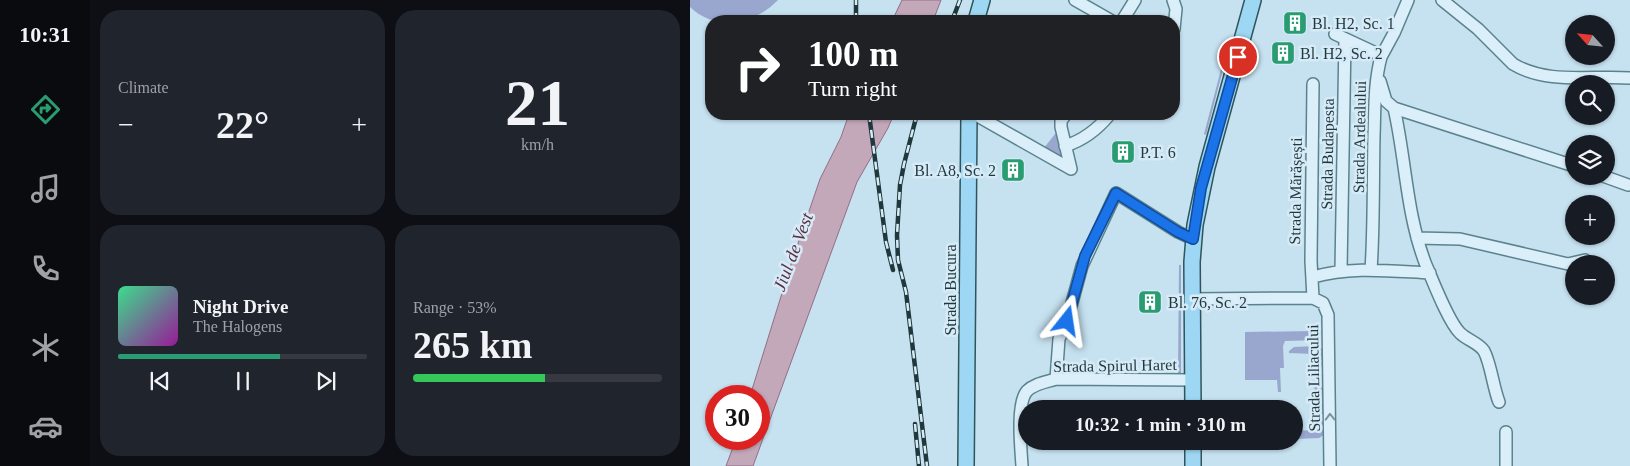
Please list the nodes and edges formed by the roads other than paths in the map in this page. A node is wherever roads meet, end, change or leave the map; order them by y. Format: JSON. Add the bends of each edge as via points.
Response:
{"nodes":[{"id":1,"x":982,"y":0,"type":"edge"},
{"id":2,"x":1075,"y":0,"type":"edge"},
{"id":3,"x":1135,"y":0,"type":"edge"},
{"id":4,"x":1173,"y":0,"type":"edge"},
{"id":5,"x":1253,"y":0,"type":"edge"},
{"id":6,"x":1408,"y":0,"type":"edge"},
{"id":7,"x":1442,"y":0,"type":"edge"},
{"id":8,"x":978,"y":15,"type":"edge"},
{"id":9,"x":1101,"y":15,"type":"edge"},
{"id":10,"x":1126,"y":15,"type":"edge"},
{"id":11,"x":1175,"y":15,"type":"edge"},
{"id":12,"x":1381,"y":57,"type":"junction"},
{"id":13,"x":1377,"y":72,"type":"junction"},
{"id":14,"x":1630,"y":78,"type":"edge"},
{"id":15,"x":1313,"y":84,"type":"dead end"},
{"id":16,"x":1394,"y":108,"type":"junction"},
{"id":17,"x":969,"y":120,"type":"edge"},
{"id":18,"x":984,"y":120,"type":"edge"},
{"id":19,"x":1062,"y":120,"type":"edge"},
{"id":20,"x":1105,"y":120,"type":"edge"},
{"id":21,"x":1065,"y":146,"type":"junction"},
{"id":22,"x":1565,"y":163,"type":"edge"},
{"id":23,"x":1615,"y":180,"type":"edge"},
{"id":24,"x":1628,"y":185,"type":"dead end"},
{"id":25,"x":1417,"y":238,"type":"junction"},
{"id":26,"x":1193,"y":239,"type":"junction"},
{"id":27,"x":1565,"y":263,"type":"edge"},
{"id":28,"x":1341,"y":270,"type":"junction"},
{"id":29,"x":1371,"y":270,"type":"junction"},
{"id":30,"x":1430,"y":273,"type":"junction"},
{"id":31,"x":1313,"y":277,"type":"junction"},
{"id":32,"x":1192,"y":299,"type":"junction"},
{"id":33,"x":1316,"y":299,"type":"junction"},
{"id":34,"x":1056,"y":379,"type":"junction"},
{"id":35,"x":1192,"y":380,"type":"junction"},
{"id":36,"x":1193,"y":400,"type":"edge"},
{"id":37,"x":1499,"y":402,"type":"dead end"},
{"id":38,"x":1506,"y":432,"type":"dead end"},
{"id":39,"x":1193,"y":450,"type":"edge"},
{"id":40,"x":966,"y":466,"type":"edge"},
{"id":41,"x":1022,"y":466,"type":"edge"},
{"id":42,"x":1193,"y":466,"type":"edge"},
{"id":43,"x":1330,"y":466,"type":"edge"},
{"id":44,"x":1506,"y":466,"type":"edge"}],
"edges":[{"from":1,"to":8,"type":"main road"},
{"from":2,"to":9,"type":"street"},
{"from":3,"to":10,"type":"street"},
{"from":4,"to":11,"type":"street"},
{"from":5,"to":26,"type":"main road","via":[[1201,188]]},
{"from":6,"to":12,"type":"street","name":"Strada Ardealului"},
{"from":7,"to":14,"type":"street","via":[[1520,68],[1556,77]]},
{"from":12,"to":13,"type":"street","name":"Strada Ardealului"},
{"from":12,"to":28,"type":"street","name":"Strada Budapesta","via":[[1340,36]]},
{"from":13,"to":16,"type":"street","via":[[1386,100]]},
{"from":13,"to":29,"type":"street","name":"Strada Ardealului"},
{"from":15,"to":31,"type":"street","name":"Strada Mărășești"},
{"from":16,"to":22,"type":"street"},
{"from":16,"to":25,"type":"street"},
{"from":17,"to":40,"type":"main road","name":"Strada Bucura"},
{"from":18,"to":21,"type":"street","via":[[1070,169]]},
{"from":19,"to":21,"type":"street"},
{"from":20,"to":21,"type":"street","via":[[1086,137]]},
{"from":23,"to":24,"type":"street"},
{"from":25,"to":27,"type":"street","via":[[1460,239]]},
{"from":25,"to":30,"type":"street"},
{"from":26,"to":32,"type":"main road"},
{"from":26,"to":34,"type":"street","via":[[1116,193],[1085,256],[1069,315],[1059,338]]},
{"from":28,"to":29,"type":"street"},
{"from":28,"to":31,"type":"street"},
{"from":29,"to":30,"type":"street"},
{"from":30,"to":37,"type":"street","via":[[1453,323],[1484,353]]},
{"from":31,"to":33,"type":"street","name":"Strada Mărășești"},
{"from":32,"to":33,"type":"street"},
{"from":32,"to":35,"type":"main road"},
{"from":43,"to":33,"type":"street","name":"Strada Liliacului","one_way":true,"via":[[1328,315],[1325,305]]},
{"from":34,"to":35,"type":"street","name":"Strada Spirul Haret"},
{"from":34,"to":41,"type":"street","name":"Strada Spirul Haret","via":[[1038,384],[1024,397],[1021,411]]},
{"from":35,"to":36,"type":"main road"},
{"from":38,"to":44,"type":"street"},
{"from":39,"to":42,"type":"main road"}]}
